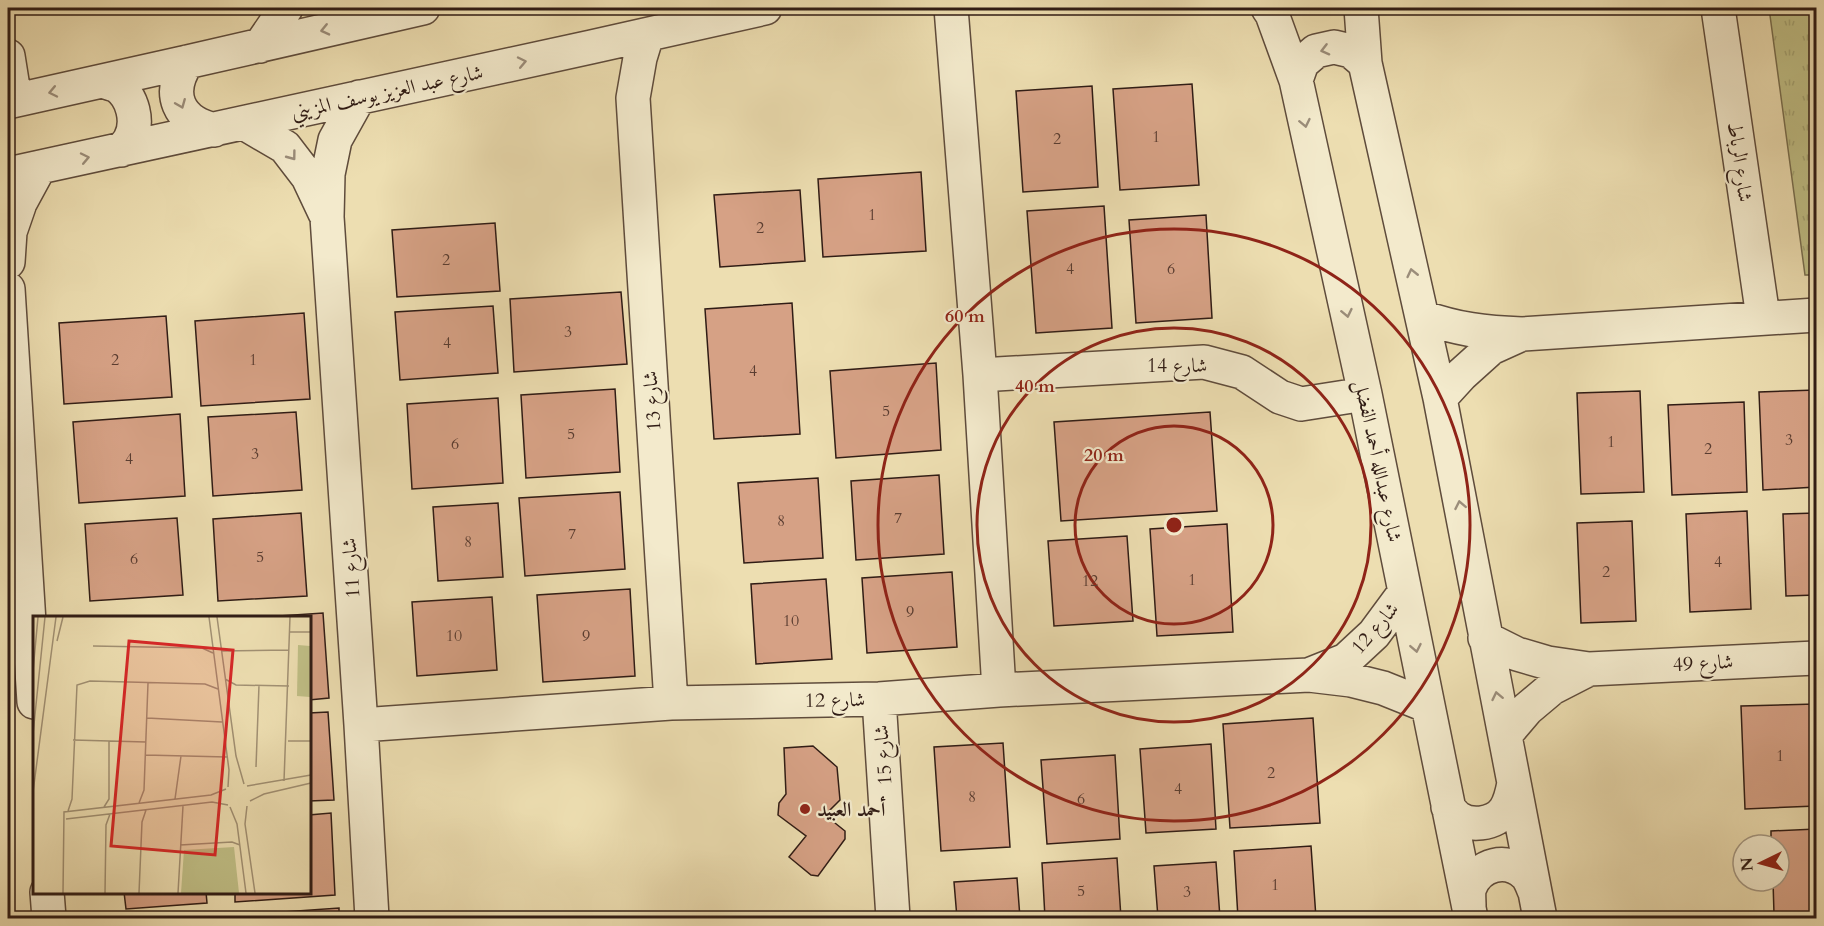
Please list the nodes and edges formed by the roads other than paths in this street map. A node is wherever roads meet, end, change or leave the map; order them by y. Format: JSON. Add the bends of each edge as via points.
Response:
{"nodes":[{"id":1,"x":286,"y":8,"type":"edge"},
{"id":2,"x":423,"y":8,"type":"edge"},
{"id":3,"x":765,"y":8,"type":"edge"},
{"id":4,"x":951,"y":8,"type":"edge"},
{"id":5,"x":1268,"y":8,"type":"edge"},
{"id":6,"x":1361,"y":8,"type":"edge"},
{"id":7,"x":1718,"y":8,"type":"edge"},
{"id":8,"x":365,"y":13,"type":"edge"},
{"id":9,"x":647,"y":35,"type":"junction"},
{"id":10,"x":260,"y":45,"type":"junction"},
{"id":11,"x":591,"y":47,"type":"junction"},
{"id":12,"x":8,"y":56,"type":"edge"},
{"id":13,"x":187,"y":62,"type":"junction"},
{"id":14,"x":1365,"y":63,"type":"junction"},
{"id":15,"x":1296,"y":80,"type":"junction"},
{"id":16,"x":103,"y":81,"type":"junction"},
{"id":17,"x":359,"y":97,"type":"junction"},
{"id":18,"x":633,"y":98,"type":"junction"},
{"id":19,"x":11,"y":101,"type":"edge"},
{"id":20,"x":229,"y":127,"type":"junction"},
{"id":21,"x":121,"y":150,"type":"junction"},
{"id":22,"x":39,"y":168,"type":"junction"},
{"id":23,"x":8,"y":174,"type":"edge"},
{"id":24,"x":327,"y":217,"type":"junction"},
{"id":25,"x":8,"y":262,"type":"edge"},
{"id":26,"x":8,"y":289,"type":"edge"},
{"id":27,"x":1816,"y":315,"type":"edge"},
{"id":28,"x":1422,"y":317,"type":"junction"},
{"id":29,"x":1763,"y":317,"type":"junction"},
{"id":30,"x":1522,"y":334,"type":"junction"},
{"id":31,"x":980,"y":375,"type":"junction"},
{"id":32,"x":1365,"y":394,"type":"junction"},
{"id":33,"x":1440,"y":398,"type":"junction"},
{"id":34,"x":1405,"y":592,"type":"junction"},
{"id":35,"x":1485,"y":638,"type":"junction"},
{"id":36,"x":1816,"y":658,"type":"edge"},
{"id":37,"x":1589,"y":669,"type":"junction"},
{"id":38,"x":1309,"y":675,"type":"junction"},
{"id":39,"x":33,"y":686,"type":"edge"},
{"id":40,"x":999,"y":690,"type":"junction"},
{"id":41,"x":879,"y":699,"type":"junction"},
{"id":42,"x":671,"y":704,"type":"junction"},
{"id":43,"x":1428,"y":706,"type":"junction"},
{"id":44,"x":361,"y":725,"type":"junction"},
{"id":45,"x":1505,"y":735,"type":"junction"},
{"id":46,"x":1514,"y":783,"type":"junction"},
{"id":47,"x":1448,"y":807,"type":"junction"},
{"id":48,"x":47,"y":893,"type":"edge"},
{"id":49,"x":1537,"y":904,"type":"edge"},
{"id":50,"x":1470,"y":912,"type":"edge"},
{"id":51,"x":49,"y":918,"type":"edge"},
{"id":52,"x":372,"y":918,"type":"edge"},
{"id":53,"x":893,"y":918,"type":"edge"}],
"edges":[{"from":1,"to":10,"type":"street"},
{"from":2,"to":8,"type":"street"},
{"from":3,"to":9,"type":"street","name":"شارع عبد العزيز يوسف المزيني"},
{"from":4,"to":31,"type":"street"},
{"from":5,"to":15,"type":"street","name":"شارع عبدالله أحمد الفضل"},
{"from":6,"to":14,"type":"street"},
{"from":7,"to":29,"type":"street","name":"شارع الرباط"},
{"from":8,"to":10,"type":"street","one_way":true},
{"from":9,"to":11,"type":"street","name":"شارع عبد العزيز يوسف المزيني"},
{"from":9,"to":18,"type":"street","name":"شارع 13"},
{"from":10,"to":13,"type":"street"},
{"from":17,"to":11,"type":"street","name":"شارع عبد العزيز يوسف المزيني","one_way":true},
{"from":11,"to":18,"type":"street","name":"شارع 13","via":[[609,63]]},
{"from":12,"to":19,"type":"street"},
{"from":13,"to":16,"type":"street"},
{"from":13,"to":20,"type":"street","name":"شارع 11","one_way":true,"via":[[176,90],[179,105],[200,126]]},
{"from":14,"to":15,"type":"street","one_way":true,"via":[[1351,51],[1334,47],[1316,51],[1302,63]]},
{"from":28,"to":14,"type":"street","one_way":true},
{"from":15,"to":32,"type":"street","name":"شارع عبدالله أحمد الفضل","one_way":true},
{"from":16,"to":19,"type":"street","one_way":true},
{"from":16,"to":21,"type":"street","via":[[117,86],[133,110],[130,139]]},
{"from":17,"to":20,"type":"street","name":"شارع عبد العزيز يوسف المزيني"},
{"from":17,"to":24,"type":"street","name":"شارع 11","via":[[335,140],[328,174]]},
{"from":18,"to":42,"type":"street","name":"شارع 13"},
{"from":20,"to":21,"type":"street","name":"شارع عبد العزيز يوسف المزيني"},
{"from":20,"to":24,"type":"street","name":"شارع 11","one_way":true,"via":[[285,147],[308,177]]},
{"from":22,"to":21,"type":"street","name":"شارع عبد العزيز يوسف المزيني","one_way":true},
{"from":22,"to":23,"type":"street","name":"شارع عبد العزيز يوسف المزيني"},
{"from":22,"to":25,"type":"street","via":[[10,232]]},
{"from":24,"to":44,"type":"street","name":"شارع 11"},
{"from":26,"to":39,"type":"street"},
{"from":27,"to":29,"type":"street"},
{"from":28,"to":30,"type":"street","via":[[1488,333]]},
{"from":28,"to":33,"type":"street"},
{"from":29,"to":30,"type":"street"},
{"from":30,"to":33,"type":"street","via":[[1491,348]]},
{"from":31,"to":32,"type":"street","name":"شارع 14","via":[[1204,362],[1242,372],[1280,397],[1301,404]]},
{"from":31,"to":40,"type":"street"},
{"from":32,"to":34,"type":"street","name":"شارع عبدالله أحمد الفضل"},
{"from":35,"to":33,"type":"street","one_way":true},
{"from":34,"to":38,"type":"street","name":"شارع 12","via":[[1374,634],[1346,660]]},
{"from":34,"to":43,"type":"street","name":"شارع عبدالله أحمد الفضل","one_way":true},
{"from":35,"to":37,"type":"street","name":"شارع 49","via":[[1517,654]]},
{"from":45,"to":35,"type":"street","one_way":true},
{"from":36,"to":37,"type":"street","name":"شارع 49"},
{"from":37,"to":45,"type":"street","name":"شارع 49","via":[[1552,688]]},
{"from":38,"to":40,"type":"street","name":"شارع 12"},
{"from":38,"to":43,"type":"street","name":"شارع 12","via":[[1383,688]]},
{"from":40,"to":41,"type":"street","name":"شارع 12"},
{"from":41,"to":42,"type":"street","name":"شارع 12"},
{"from":41,"to":53,"type":"street","name":"شارع 15"},
{"from":42,"to":44,"type":"street","name":"شارع 12"},
{"from":43,"to":47,"type":"street","name":"شارع عبدالله أحمد الفضل"},
{"from":44,"to":52,"type":"street","name":"شارع 11"},
{"from":45,"to":46,"type":"street"},
{"from":46,"to":47,"type":"street","via":[[1503,813],[1490,822],[1474,824],[1459,819]]},
{"from":46,"to":49,"type":"street"},
{"from":47,"to":50,"type":"street","name":"شارع عبدالله أحمد الفضل"},
{"from":48,"to":51,"type":"street"},
{"from":49,"to":50,"type":"street","via":[[1526,874],[1511,865],[1494,864],[1478,873],[1469,888]]}]}
